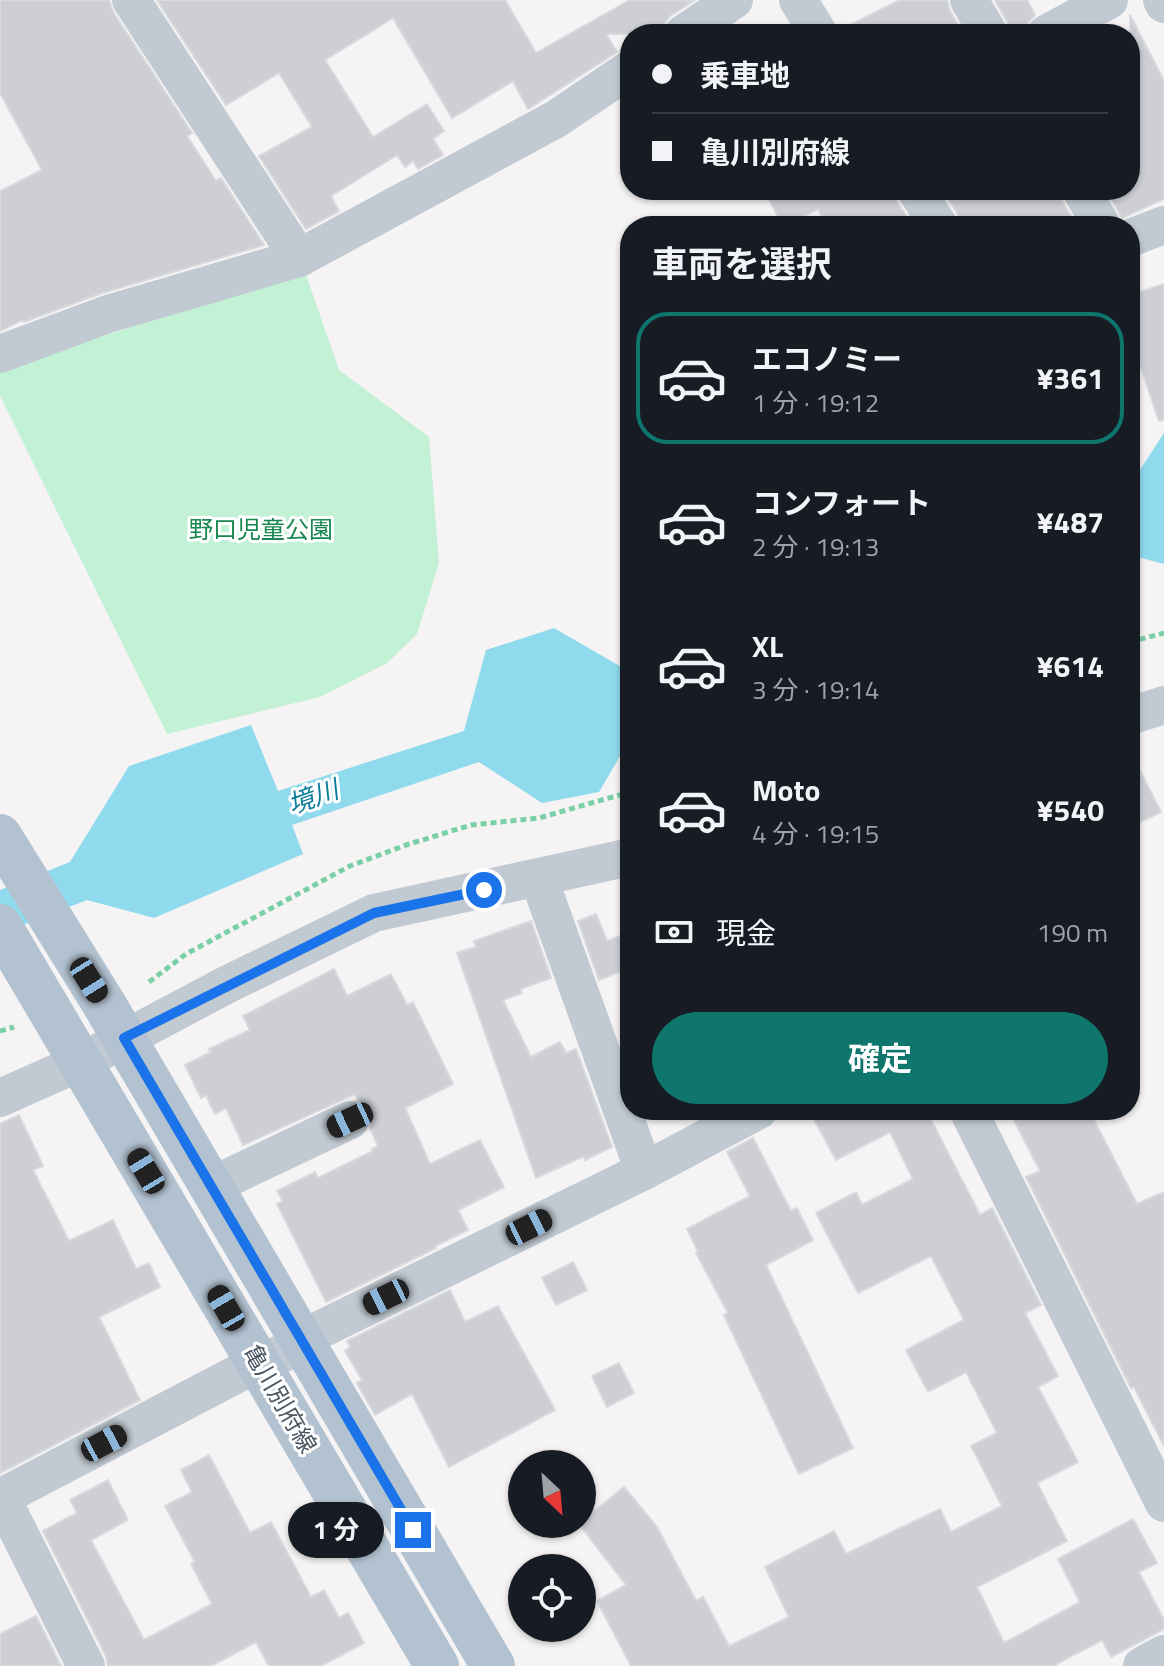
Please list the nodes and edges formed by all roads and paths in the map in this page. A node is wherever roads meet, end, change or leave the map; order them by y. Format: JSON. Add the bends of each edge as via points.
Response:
{"nodes":[{"id":1,"x":131,"y":0,"type":"edge"},
{"id":2,"x":734,"y":0,"type":"edge"},
{"id":3,"x":798,"y":0,"type":"edge"},
{"id":4,"x":969,"y":0,"type":"edge"},
{"id":5,"x":1109,"y":0,"type":"edge"},
{"id":6,"x":698,"y":24,"type":"edge"},
{"id":7,"x":813,"y":24,"type":"edge"},
{"id":8,"x":983,"y":24,"type":"edge"},
{"id":9,"x":1065,"y":24,"type":"edge"},
{"id":10,"x":620,"y":76,"type":"edge"},
{"id":11,"x":1164,"y":225,"type":"edge"},
{"id":12,"x":1140,"y":234,"type":"edge"},
{"id":13,"x":299,"y":258,"type":"junction"},
{"id":14,"x":0,"y":354,"type":"edge"},
{"id":15,"x":1164,"y":633,"type":"edge"},
{"id":16,"x":1140,"y":639,"type":"edge"},
{"id":17,"x":1164,"y":705,"type":"edge"},
{"id":18,"x":1140,"y":713,"type":"edge"},
{"id":19,"x":0,"y":836,"type":"edge"},
{"id":20,"x":620,"y":859,"type":"edge"},
{"id":21,"x":539,"y":879,"type":"junction"},
{"id":22,"x":0,"y":926,"type":"edge"},
{"id":23,"x":114,"y":1021,"type":"junction"},
{"id":24,"x":40,"y":1024,"type":"junction"},
{"id":25,"x":0,"y":1031,"type":"edge"},
{"id":26,"x":81,"y":1062,"type":"junction"},
{"id":27,"x":0,"y":1098,"type":"edge"},
{"id":28,"x":620,"y":1104,"type":"edge"},
{"id":29,"x":350,"y":1120,"type":"dead end"},
{"id":30,"x":626,"y":1120,"type":"edge"},
{"id":31,"x":740,"y":1120,"type":"edge"},
{"id":32,"x":973,"y":1120,"type":"edge"},
{"id":33,"x":644,"y":1171,"type":"junction"},
{"id":34,"x":211,"y":1186,"type":"junction"},
{"id":35,"x":301,"y":1339,"type":"junction"},
{"id":36,"x":258,"y":1363,"type":"junction"},
{"id":37,"x":0,"y":1497,"type":"edge"},
{"id":38,"x":1164,"y":1503,"type":"edge"},
{"id":39,"x":86,"y":1666,"type":"edge"},
{"id":40,"x":437,"y":1666,"type":"edge"},
{"id":41,"x":493,"y":1666,"type":"edge"}],
"edges":[{"from":1,"to":13,"type":"street"},
{"from":2,"to":6,"type":"street"},
{"from":3,"to":7,"type":"street"},
{"from":4,"to":8,"type":"street"},
{"from":5,"to":9,"type":"street"},
{"from":10,"to":13,"type":"street","via":[[556,119]]},
{"from":11,"to":12,"type":"street"},
{"from":13,"to":14,"type":"street","via":[[108,314]]},
{"from":15,"to":16,"type":"path"},
{"from":17,"to":18,"type":"street"},
{"from":19,"to":23,"type":"main road","name":"亀川別府線"},
{"from":20,"to":21,"type":"street"},
{"from":21,"to":23,"type":"street","via":[[374,913]]},
{"from":21,"to":28,"type":"street"},
{"from":22,"to":24,"type":"main road","name":"亀川別府線"},
{"from":23,"to":26,"type":"street"},
{"from":23,"to":34,"type":"main road","name":"亀川別府線"},
{"from":24,"to":25,"type":"path"},
{"from":24,"to":26,"type":"main road","name":"亀川別府線"},
{"from":26,"to":27,"type":"street"},
{"from":26,"to":36,"type":"main road","name":"亀川別府線"},
{"from":29,"to":34,"type":"street"},
{"from":30,"to":33,"type":"street"},
{"from":31,"to":33,"type":"street"},
{"from":32,"to":38,"type":"street"},
{"from":33,"to":35,"type":"street"},
{"from":34,"to":35,"type":"main road","name":"亀川別府線"},
{"from":35,"to":36,"type":"street","via":[[291,1350]]},
{"from":35,"to":41,"type":"main road","name":"亀川別府線"},
{"from":36,"to":37,"type":"street"},
{"from":36,"to":40,"type":"main road","name":"亀川別府線"},
{"from":37,"to":39,"type":"street"}]}
